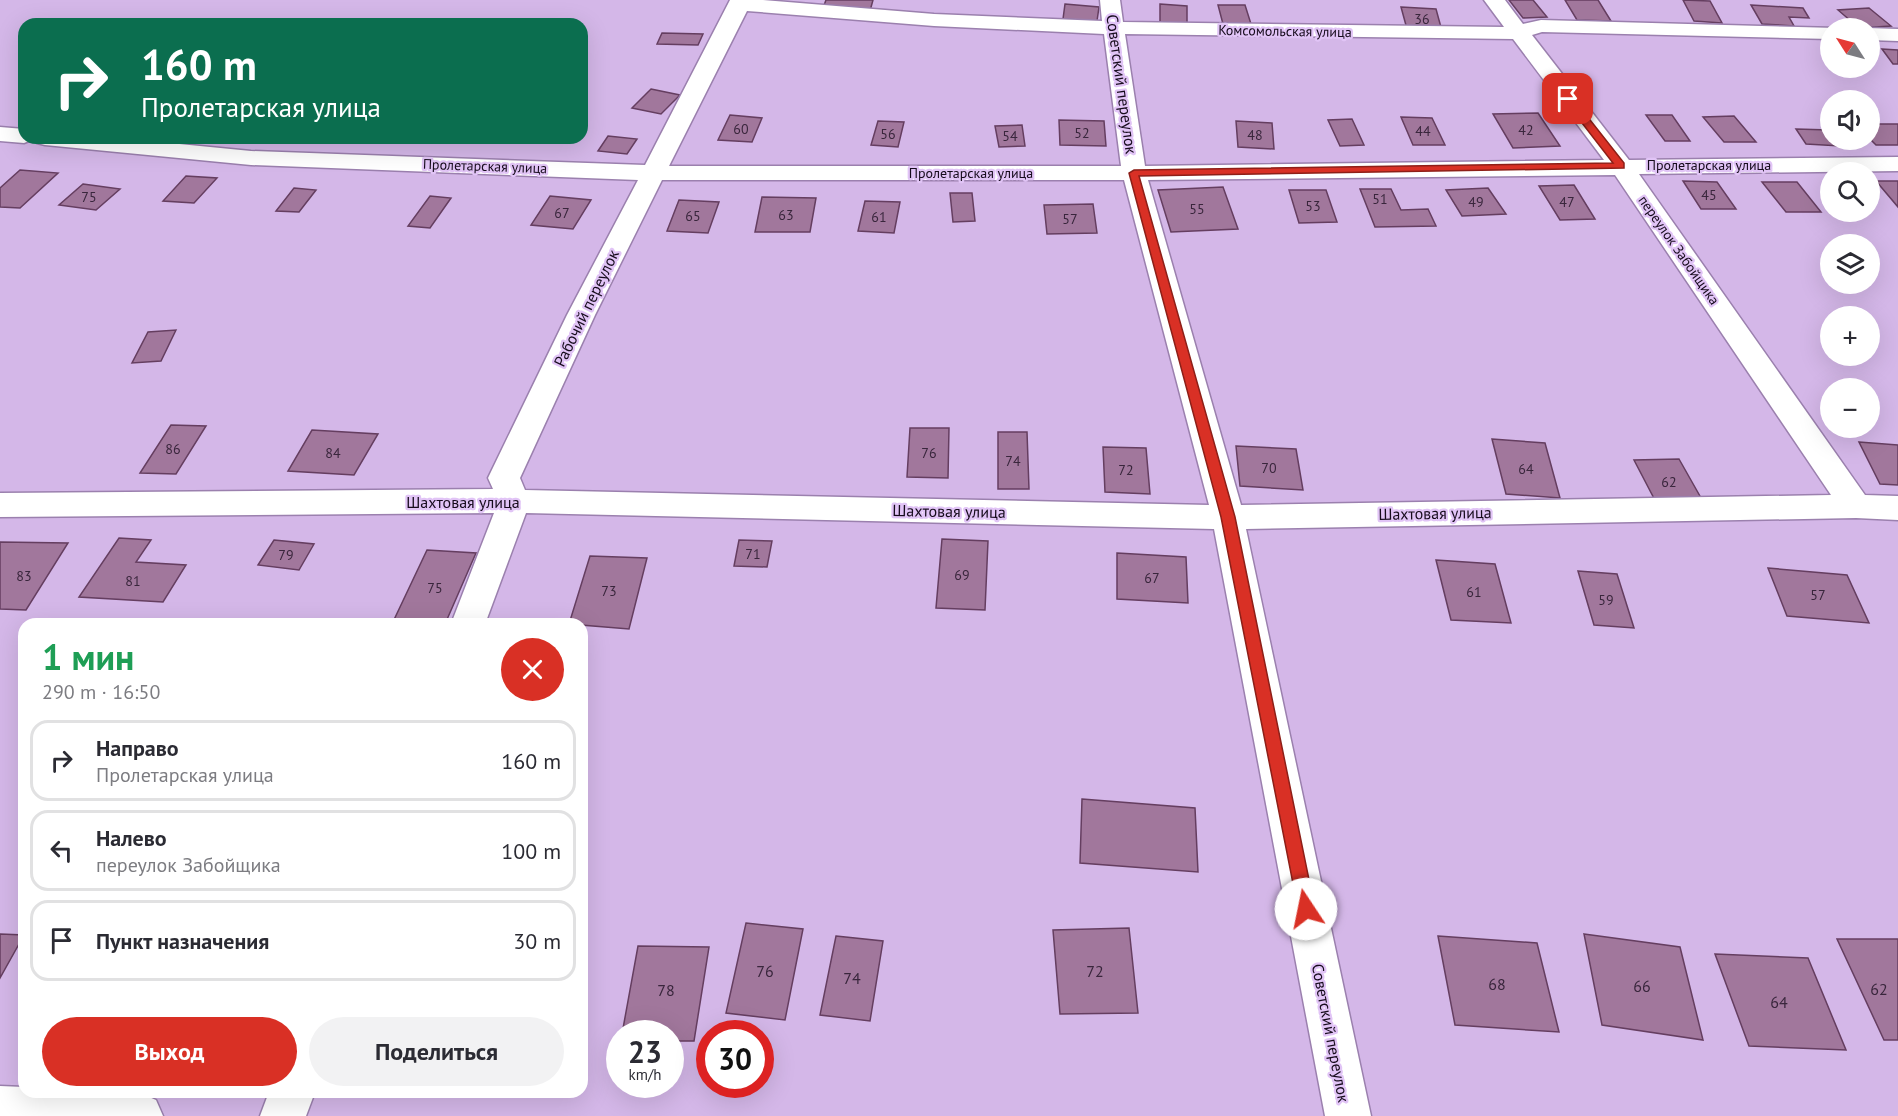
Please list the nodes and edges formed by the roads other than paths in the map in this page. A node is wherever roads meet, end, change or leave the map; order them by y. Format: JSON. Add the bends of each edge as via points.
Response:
{"nodes":[{"id":1,"x":1494,"y":0,"type":"edge"},
{"id":2,"x":740,"y":2,"type":"edge"},
{"id":3,"x":1113,"y":15,"type":"edge"},
{"id":4,"x":1516,"y":33,"type":"junction"},
{"id":5,"x":1820,"y":33,"type":"edge"},
{"id":6,"x":1880,"y":34,"type":"edge"},
{"id":7,"x":1898,"y":35,"type":"edge"},
{"id":8,"x":0,"y":134,"type":"edge"},
{"id":9,"x":18,"y":136,"type":"edge"},
{"id":10,"x":107,"y":144,"type":"edge"},
{"id":11,"x":1898,"y":164,"type":"edge"},
{"id":12,"x":1621,"y":166,"type":"junction"},
{"id":13,"x":655,"y":173,"type":"junction"},
{"id":14,"x":1134,"y":173,"type":"junction"},
{"id":15,"x":514,"y":501,"type":"junction"},
{"id":16,"x":0,"y":505,"type":"edge"},
{"id":17,"x":1856,"y":506,"type":"junction"},
{"id":18,"x":1898,"y":507,"type":"edge"},
{"id":19,"x":1228,"y":517,"type":"junction"},
{"id":20,"x":470,"y":618,"type":"edge"},
{"id":21,"x":290,"y":1098,"type":"edge"},
{"id":22,"x":0,"y":1109,"type":"edge"},
{"id":23,"x":140,"y":1116,"type":"edge"},
{"id":24,"x":284,"y":1116,"type":"edge"},
{"id":25,"x":1348,"y":1116,"type":"edge"}],
"edges":[{"from":1,"to":4,"type":"street","name":"переулок Забойщика"},
{"from":2,"to":3,"type":"street","name":"Комсомольская улица","via":[[850,16]]},
{"from":2,"to":13,"type":"street","name":"Рабочий переулок"},
{"from":3,"to":4,"type":"street","name":"Комсомольская улица"},
{"from":3,"to":14,"type":"street","name":"Советский переулок"},
{"from":4,"to":5,"type":"street","name":"Комсомольская улица","via":[[1541,26]]},
{"from":4,"to":12,"type":"street","name":"переулок Забойщика"},
{"from":6,"to":7,"type":"street"},
{"from":8,"to":9,"type":"street"},
{"from":10,"to":13,"type":"street","name":"Пролетарская улица","via":[[251,158]]},
{"from":11,"to":12,"type":"street","name":"Пролетарская улица"},
{"from":12,"to":14,"type":"street","name":"Пролетарская улица"},
{"from":12,"to":17,"type":"street","name":"переулок Забойщика"},
{"from":13,"to":14,"type":"street","name":"Пролетарская улица"},
{"from":13,"to":15,"type":"street","name":"Рабочий переулок","via":[[581,315],[504,478]]},
{"from":14,"to":19,"type":"street","name":"Советский переулок"},
{"from":15,"to":16,"type":"street","name":"Шахтовая улица"},
{"from":15,"to":19,"type":"street","name":"Шахтовая улица"},
{"from":15,"to":20,"type":"street"},
{"from":17,"to":18,"type":"street","name":"Шахтовая улица"},
{"from":17,"to":19,"type":"street","name":"Шахтовая улица"},
{"from":19,"to":25,"type":"street","name":"Советский переулок"},
{"from":21,"to":24,"type":"street"},
{"from":22,"to":23,"type":"street"}]}
